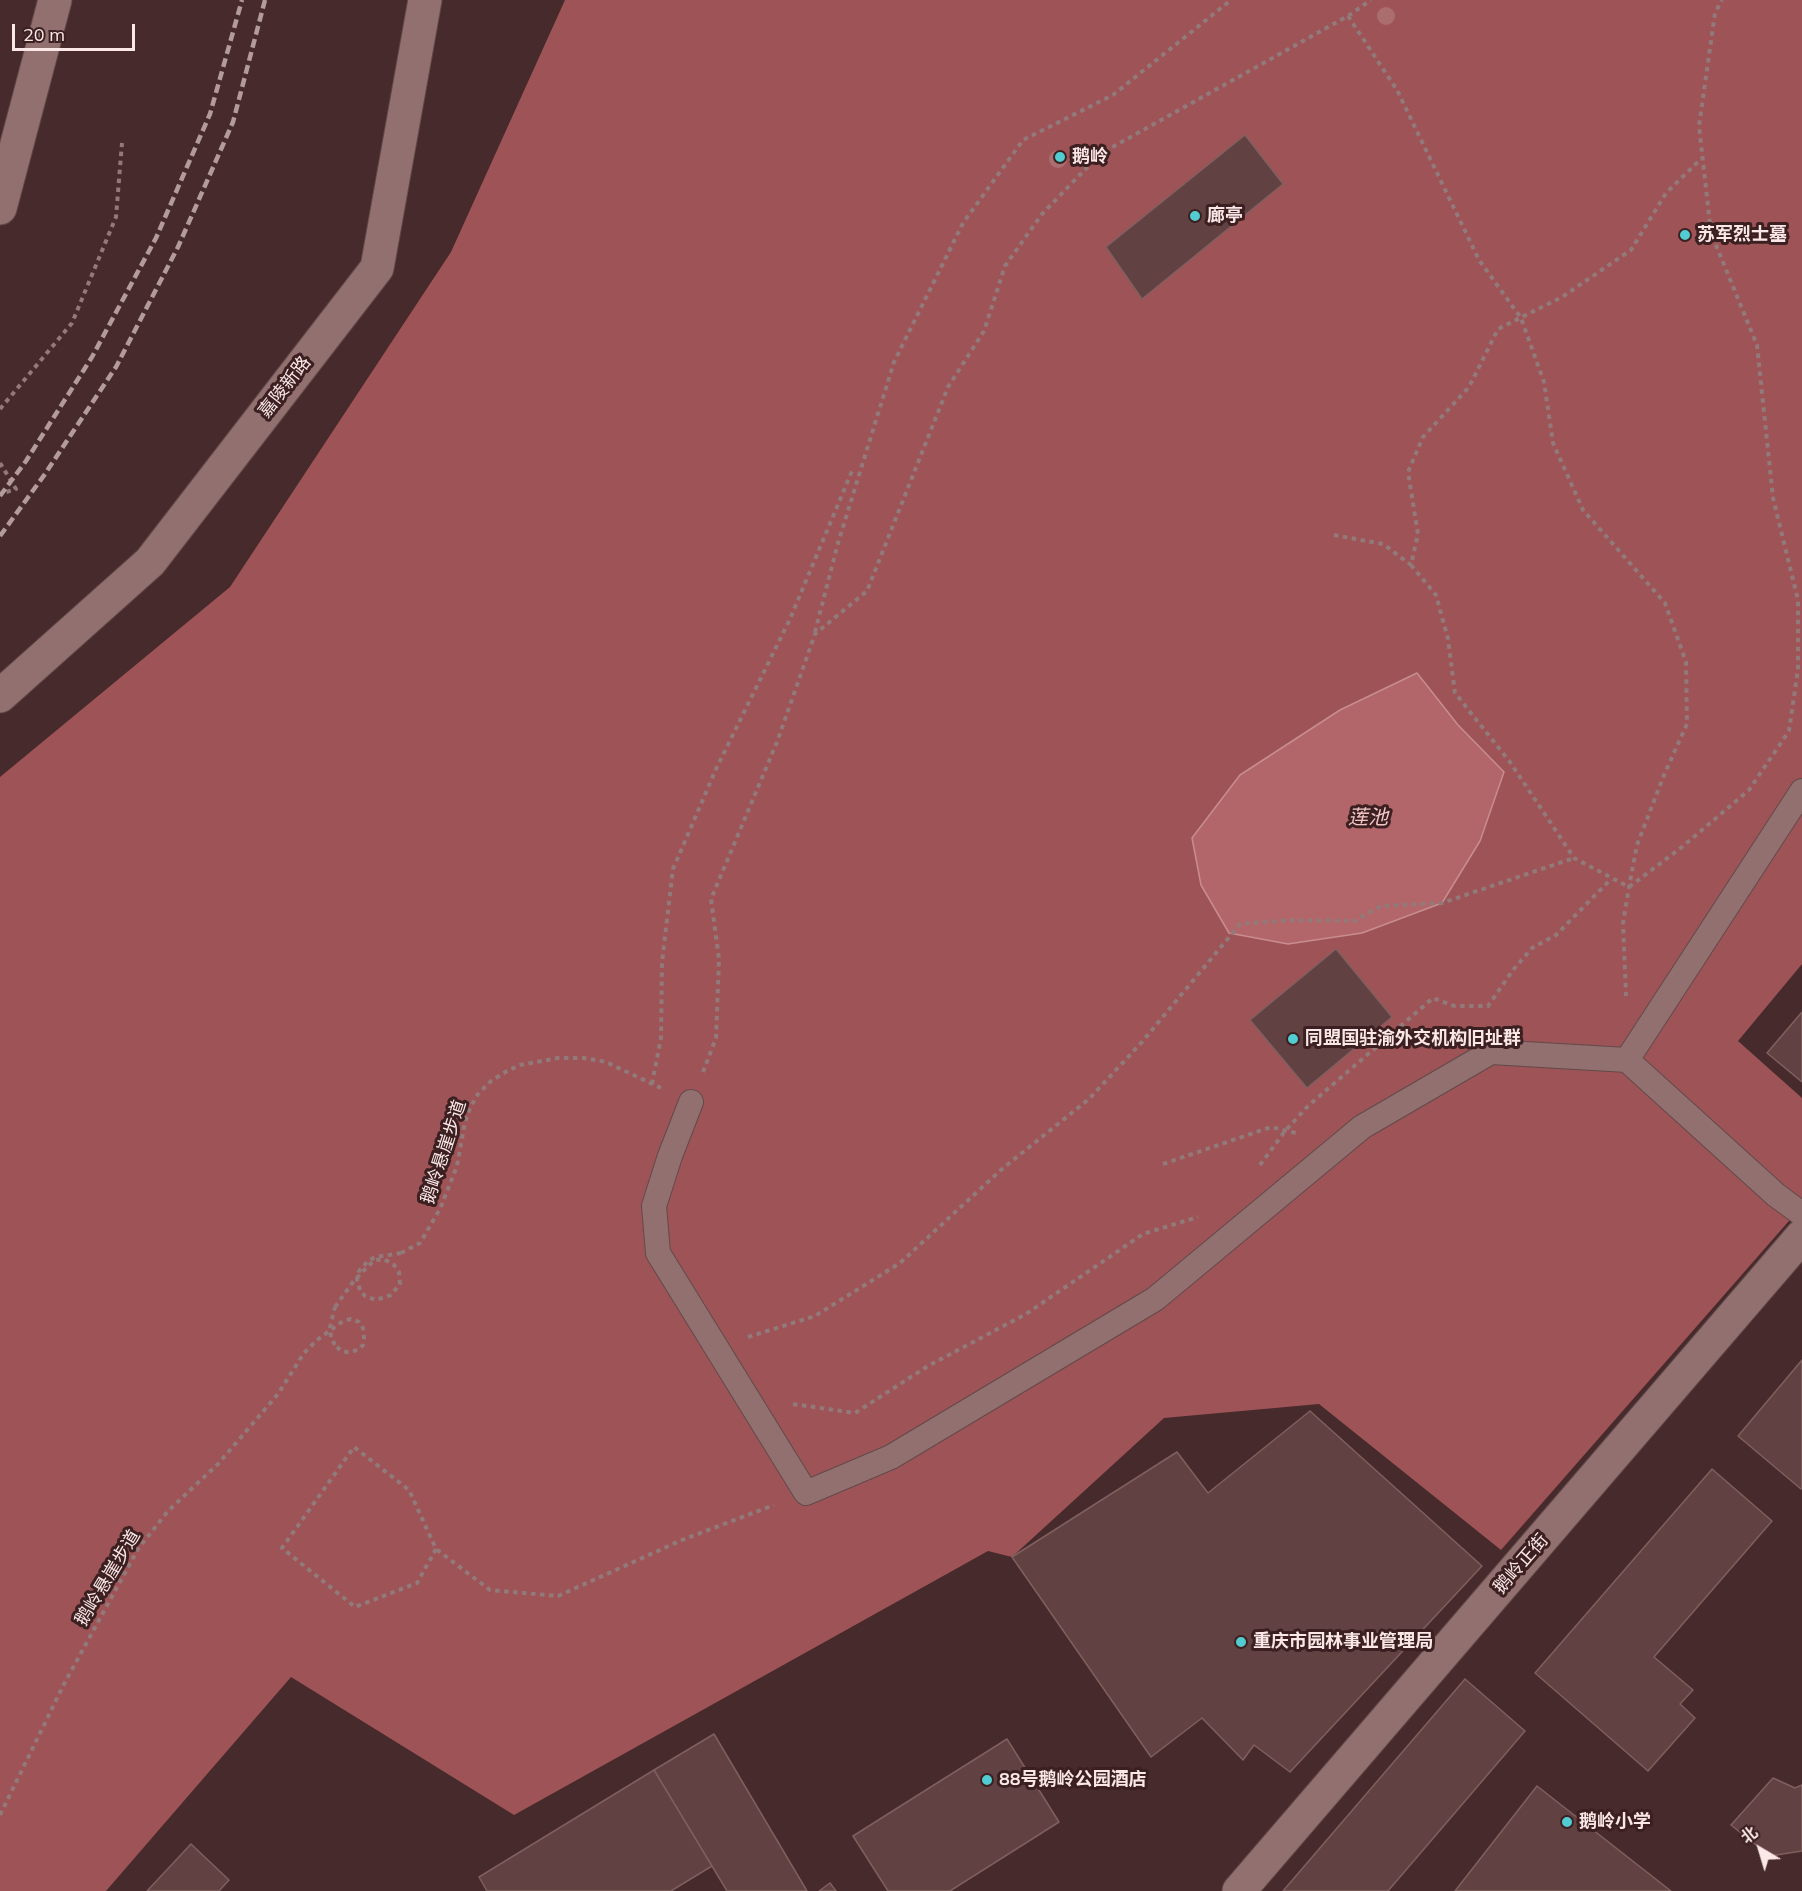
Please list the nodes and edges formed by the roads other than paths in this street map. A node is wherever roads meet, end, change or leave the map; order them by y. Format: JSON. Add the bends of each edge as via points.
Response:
{"nodes":[{"id":1,"x":55,"y":0,"type":"edge"},
{"id":2,"x":425,"y":0,"type":"edge"},
{"id":3,"x":0,"y":208,"type":"edge"},
{"id":4,"x":0,"y":696,"type":"edge"},
{"id":5,"x":1802,"y":790,"type":"edge"},
{"id":6,"x":1627,"y":1060,"type":"junction"},
{"id":7,"x":691,"y":1102,"type":"road end"},
{"id":8,"x":1802,"y":1214,"type":"edge"},
{"id":9,"x":1802,"y":1236,"type":"edge"},
{"id":10,"x":1239,"y":1891,"type":"edge"}],
"edges":[{"from":1,"to":3,"type":"street"},
{"from":2,"to":4,"type":"street","name":"嘉陵新路","via":[[377,268],[150,562]]},
{"from":5,"to":6,"type":"lane"},
{"from":6,"to":7,"type":"lane","via":[[1491,1052],[1362,1127],[1155,1299],[891,1457],[806,1493],[658,1253],[654,1206]]},
{"from":6,"to":8,"type":"lane"},
{"from":9,"to":10,"type":"street","name":"鹅岭正街"}]}
